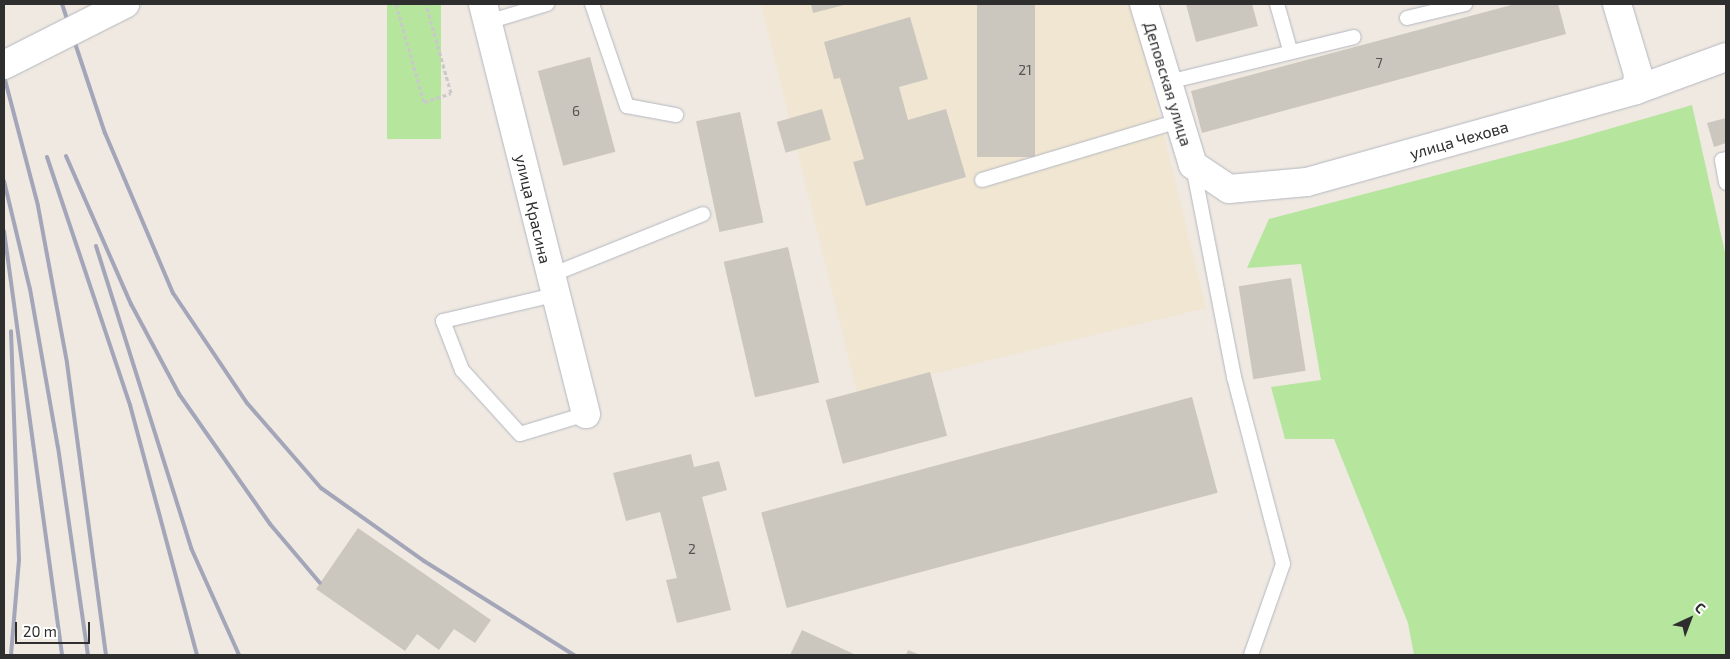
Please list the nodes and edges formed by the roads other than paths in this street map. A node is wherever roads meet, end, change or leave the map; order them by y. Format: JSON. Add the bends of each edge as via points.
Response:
{"nodes":[{"id":1,"x":124,"y":4,"type":"edge"},
{"id":2,"x":547,"y":4,"type":"edge"},
{"id":3,"x":592,"y":4,"type":"edge"},
{"id":4,"x":1144,"y":4,"type":"edge"},
{"id":5,"x":1277,"y":4,"type":"edge"},
{"id":6,"x":1465,"y":4,"type":"edge"},
{"id":7,"x":1617,"y":4,"type":"edge"},
{"id":8,"x":486,"y":13,"type":"edge"},
{"id":9,"x":1407,"y":18,"type":"dead end"},
{"id":10,"x":1354,"y":37,"type":"dead end"},
{"id":11,"x":1290,"y":50,"type":"junction"},
{"id":12,"x":1726,"y":57,"type":"edge"},
{"id":13,"x":4,"y":64,"type":"edge"},
{"id":14,"x":1168,"y":82,"type":"junction"},
{"id":15,"x":1636,"y":90,"type":"junction"},
{"id":16,"x":676,"y":115,"type":"dead end"},
{"id":17,"x":1180,"y":121,"type":"junction"},
{"id":18,"x":1726,"y":159,"type":"edge"},
{"id":19,"x":1193,"y":165,"type":"junction"},
{"id":20,"x":982,"y":180,"type":"dead end"},
{"id":21,"x":1726,"y":183,"type":"edge"},
{"id":22,"x":703,"y":214,"type":"dead end"},
{"id":23,"x":552,"y":285,"type":"junction"},
{"id":24,"x":586,"y":414,"type":"joint"},
{"id":25,"x":1251,"y":655,"type":"edge"}],
"edges":[{"from":1,"to":13,"type":"main road","bridge":true},
{"from":2,"to":8,"type":"lane"},
{"from":3,"to":16,"type":"lane","via":[[627,106]]},
{"from":4,"to":14,"type":"main road","name":"Деповская улица"},
{"from":5,"to":11,"type":"lane"},
{"from":6,"to":9,"type":"lane"},
{"from":7,"to":15,"type":"main road","via":[[1638,74]]},
{"from":8,"to":23,"type":"main road","name":"улица Красина"},
{"from":10,"to":11,"type":"lane"},
{"from":11,"to":14,"type":"lane"},
{"from":12,"to":15,"type":"main road","name":"улица Чехова"},
{"from":14,"to":17,"type":"main road","name":"Деповская улица"},
{"from":15,"to":19,"type":"main road","name":"улица Чехова","via":[[1307,182],[1229,189]]},
{"from":17,"to":19,"type":"main road","name":"Деповская улица"},
{"from":17,"to":20,"type":"lane"},
{"from":18,"to":21,"type":"lane","via":[[1722,160]]},
{"from":19,"to":25,"type":"lane","via":[[1234,377],[1283,564]]},
{"from":22,"to":23,"type":"lane"},
{"from":23,"to":24,"type":"main road","name":"улица Красина"},
{"from":23,"to":24,"type":"lane","via":[[443,321],[462,370],[520,434]]}]}
